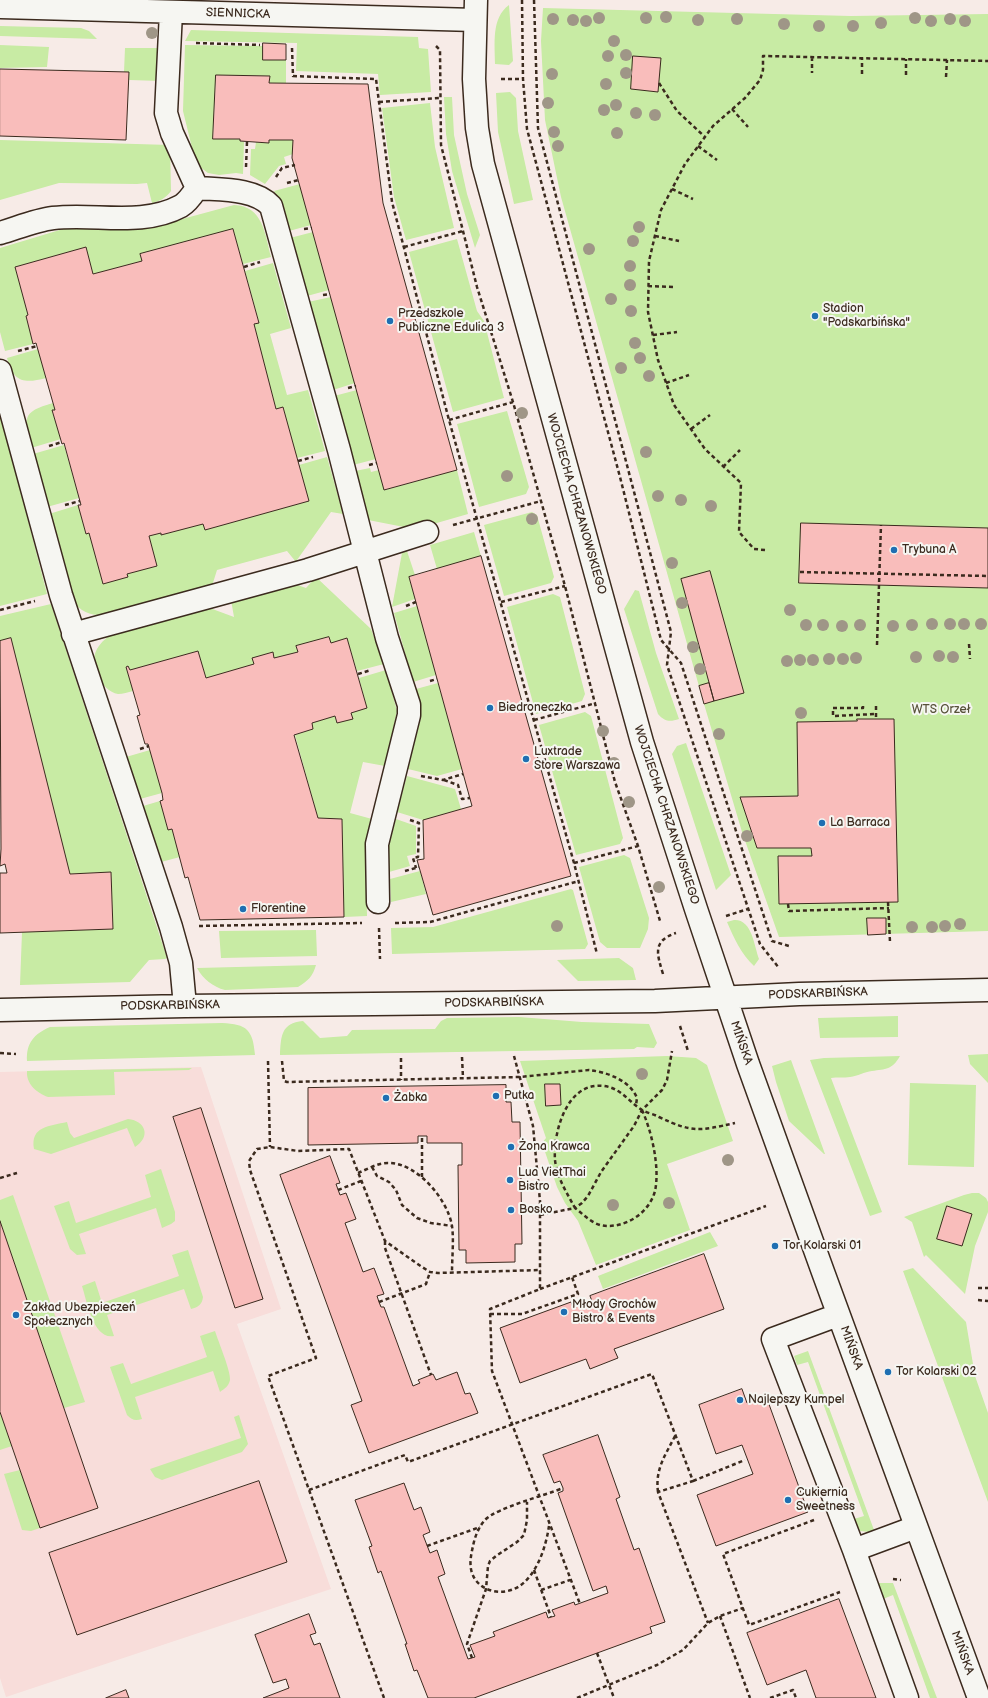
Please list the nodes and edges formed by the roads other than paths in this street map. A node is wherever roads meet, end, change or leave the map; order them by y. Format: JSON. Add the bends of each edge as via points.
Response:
{"nodes":[{"id":1,"x":0,"y":7,"type":"edge"},
{"id":2,"x":476,"y":10,"type":"edge"},
{"id":3,"x":171,"y":12,"type":"junction"},
{"id":4,"x":198,"y":188,"type":"junction"},
{"id":5,"x":0,"y":233,"type":"edge"},
{"id":6,"x":0,"y":371,"type":"edge"},
{"id":7,"x":427,"y":532,"type":"dead end"},
{"id":8,"x":364,"y":553,"type":"junction"},
{"id":9,"x":78,"y":633,"type":"junction"},
{"id":10,"x":378,"y":902,"type":"dead end"},
{"id":11,"x":988,"y":990,"type":"edge"},
{"id":12,"x":726,"y":998,"type":"junction"},
{"id":13,"x":185,"y":1006,"type":"junction"},
{"id":14,"x":0,"y":1010,"type":"edge"},
{"id":15,"x":838,"y":1315,"type":"junction"},
{"id":16,"x":916,"y":1528,"type":"junction"},
{"id":17,"x":854,"y":1550,"type":"junction"},
{"id":18,"x":907,"y":1698,"type":"edge"},
{"id":19,"x":979,"y":1698,"type":"edge"}],
"edges":[{"from":1,"to":3,"type":"street","name":"SIENNICKA"},
{"from":2,"to":3,"type":"street","name":"SIENNICKA"},
{"from":2,"to":12,"type":"street","name":"WOJCIECHA CHRZANOWSKIEGO","via":[[474,79],[476,121],[483,164],[642,742]]},
{"from":3,"to":4,"type":"street","via":[[166,113]]},
{"from":4,"to":5,"type":"street","via":[[182,206],[157,214],[140,217],[52,218]]},
{"from":4,"to":8,"type":"street","via":[[245,193],[261,198],[271,206],[339,450]]},
{"from":6,"to":9,"type":"street","via":[[61,595]]},
{"from":7,"to":8,"type":"street"},
{"from":8,"to":9,"type":"street"},
{"from":8,"to":10,"type":"street","via":[[387,638],[409,705],[409,715],[377,844]]},
{"from":9,"to":13,"type":"street","via":[[171,927],[181,963]]},
{"from":11,"to":12,"type":"street","name":"PODSKARBIŃSKA"},
{"from":12,"to":13,"type":"street","name":"PODSKARBIŃSKA"},
{"from":12,"to":15,"type":"street","name":"MIŃSKA"},
{"from":13,"to":14,"type":"street","name":"PODSKARBIŃSKA"},
{"from":15,"to":16,"type":"street","name":"MIŃSKA"},
{"from":15,"to":17,"type":"street","via":[[773,1339]]},
{"from":16,"to":17,"type":"street"},
{"from":16,"to":19,"type":"street","name":"MIŃSKA"},
{"from":17,"to":18,"type":"street"}]}
